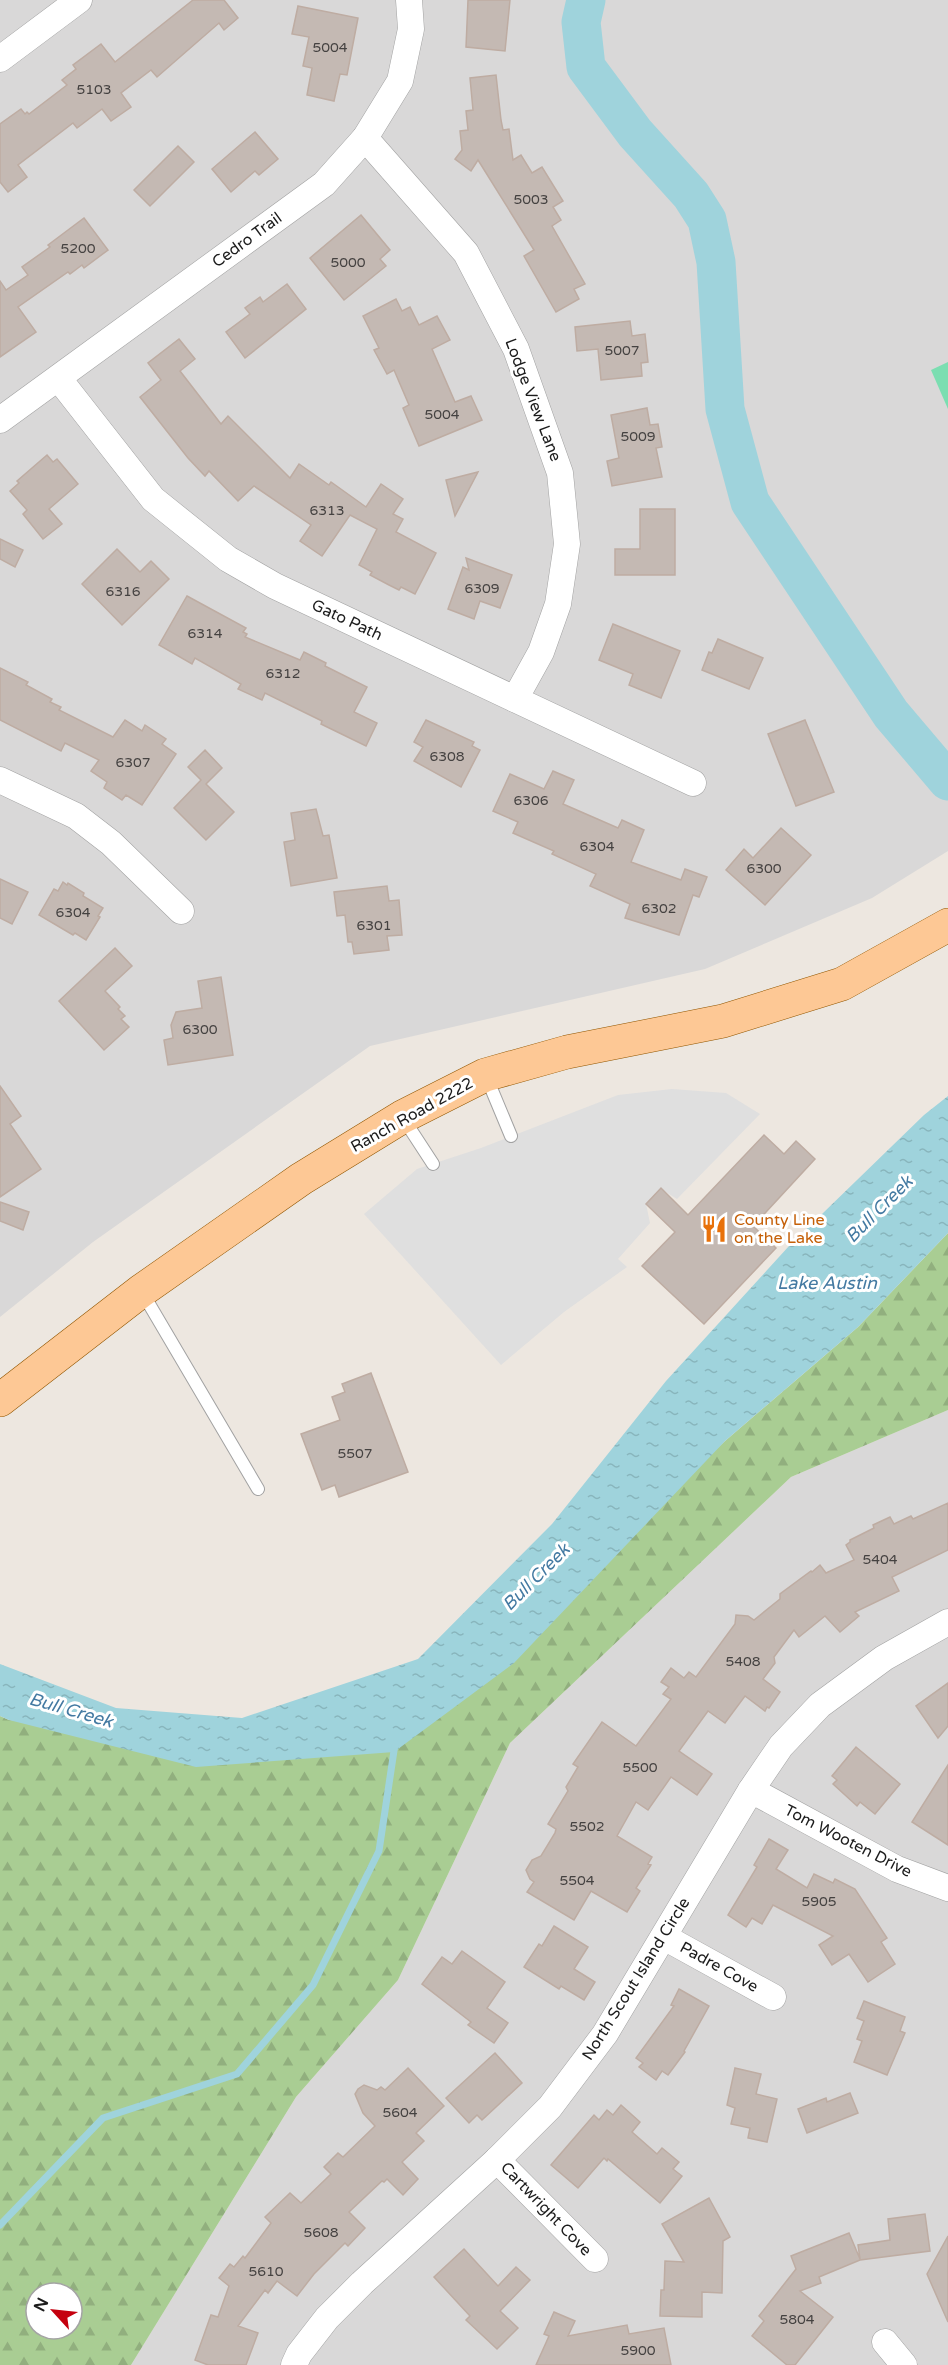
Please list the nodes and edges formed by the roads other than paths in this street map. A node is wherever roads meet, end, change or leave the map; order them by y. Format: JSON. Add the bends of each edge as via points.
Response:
{"nodes":[{"id":1,"x":79,"y":0,"type":"edge"},
{"id":2,"x":409,"y":0,"type":"edge"},
{"id":3,"x":0,"y":59,"type":"edge"},
{"id":4,"x":365,"y":138,"type":"junction"},
{"id":5,"x":59,"y":379,"type":"junction"},
{"id":6,"x":0,"y":420,"type":"edge"},
{"id":7,"x":515,"y":699,"type":"junction"},
{"id":8,"x":0,"y":780,"type":"edge"},
{"id":9,"x":693,"y":783,"type":"dead end"},
{"id":10,"x":181,"y":911,"type":"dead end"},
{"id":11,"x":948,"y":926,"type":"edge"},
{"id":12,"x":485,"y":1075,"type":"junction"},
{"id":13,"x":402,"y":1117,"type":"junction"},
{"id":14,"x":511,"y":1136,"type":"dead end"},
{"id":15,"x":433,"y":1164,"type":"dead end"},
{"id":16,"x":141,"y":1291,"type":"junction"},
{"id":17,"x":0,"y":1400,"type":"edge"},
{"id":18,"x":258,"y":1489,"type":"dead end"},
{"id":19,"x":948,"y":1623,"type":"edge"},
{"id":20,"x":751,"y":1790,"type":"junction"},
{"id":21,"x":948,"y":1888,"type":"edge"},
{"id":22,"x":664,"y":1937,"type":"junction"},
{"id":23,"x":773,"y":1997,"type":"dead end"},
{"id":24,"x":497,"y":2160,"type":"junction"},
{"id":25,"x":595,"y":2259,"type":"dead end"},
{"id":26,"x":885,"y":2342,"type":"dead end"},
{"id":27,"x":294,"y":2365,"type":"edge"},
{"id":28,"x":904,"y":2365,"type":"edge"}],
"edges":[{"from":1,"to":3,"type":"street"},
{"from":2,"to":4,"type":"street","name":"Cedro Trail","via":[[411,29],[400,81]]},
{"from":4,"to":5,"type":"street","name":"Cedro Trail","via":[[324,184]]},
{"from":4,"to":7,"type":"street","name":"Lodge View Lane","via":[[466,253],[516,349],[560,473],[567,544],[558,604],[541,652]]},
{"from":5,"to":6,"type":"street","name":"Cedro Trail"},
{"from":5,"to":7,"type":"street","name":"Gato Path","via":[[153,499],[228,559],[275,586]]},
{"from":7,"to":9,"type":"street","name":"Gato Path"},
{"from":8,"to":10,"type":"street","via":[[76,816],[111,843]]},
{"from":11,"to":12,"type":"main road","name":"Ranch Road 2222","via":[[842,984],[723,1021],[567,1052]]},
{"from":12,"to":13,"type":"main road","name":"Ranch Road 2222"},
{"from":12,"to":14,"type":"lane"},
{"from":13,"to":15,"type":"lane"},
{"from":13,"to":16,"type":"main road","name":"Ranch Road 2222","via":[[301,1179]]},
{"from":16,"to":17,"type":"main road","name":"Ranch Road 2222"},
{"from":16,"to":18,"type":"lane"},
{"from":19,"to":20,"type":"street","name":"North Scout Island Circle","via":[[884,1658],[820,1705],[781,1746]]},
{"from":20,"to":21,"type":"street","name":"Tom Wooten Drive","via":[[897,1869]]},
{"from":20,"to":22,"type":"street","name":"North Scout Island Circle"},
{"from":22,"to":23,"type":"street","name":"Padre Cove"},
{"from":22,"to":24,"type":"street","name":"North Scout Island Circle","via":[[605,2034],[550,2107]]},
{"from":24,"to":25,"type":"street","name":"Cartwright Cove"},
{"from":24,"to":27,"type":"street","name":"North Scout Island Circle","via":[[327,2318]]},
{"from":26,"to":28,"type":"street"}]}
